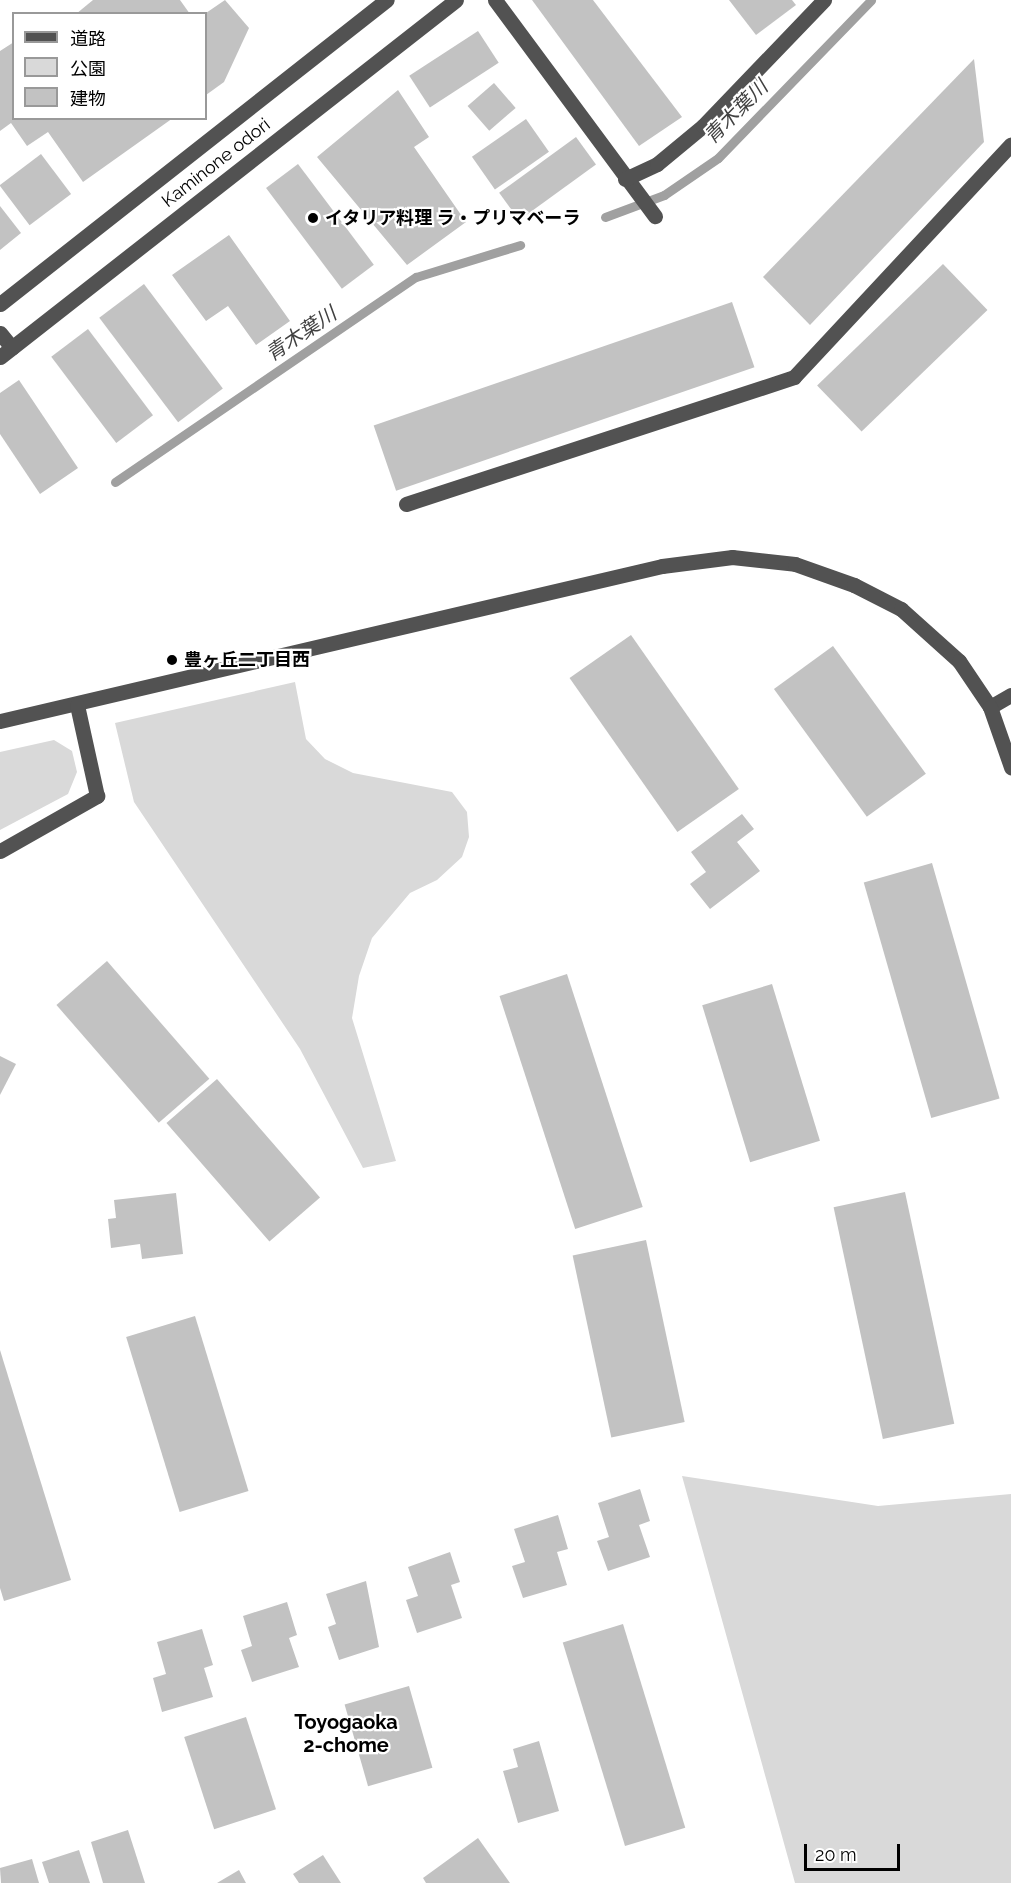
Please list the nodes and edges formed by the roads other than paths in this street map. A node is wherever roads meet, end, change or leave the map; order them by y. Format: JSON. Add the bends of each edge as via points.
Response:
{"nodes":[{"id":1,"x":387,"y":0,"type":"edge"},
{"id":2,"x":456,"y":0,"type":"edge"},
{"id":3,"x":495,"y":0,"type":"edge"},
{"id":4,"x":825,"y":0,"type":"edge"},
{"id":5,"x":1011,"y":144,"type":"edge"},
{"id":6,"x":629,"y":184,"type":"junction"},
{"id":7,"x":655,"y":216,"type":"dead end"},
{"id":8,"x":0,"y":304,"type":"edge"},
{"id":9,"x":0,"y":333,"type":"edge"},
{"id":10,"x":6,"y":352,"type":"edge"},
{"id":11,"x":406,"y":504,"type":"dead end"},
{"id":12,"x":1011,"y":695,"type":"edge"},
{"id":13,"x":76,"y":705,"type":"junction"},
{"id":14,"x":990,"y":707,"type":"junction"},
{"id":15,"x":0,"y":721,"type":"edge"},
{"id":16,"x":1011,"y":767,"type":"edge"},
{"id":17,"x":0,"y":851,"type":"edge"}],
"edges":[{"from":1,"to":8,"type":"street","name":"Kaminone odori"},
{"from":2,"to":10,"type":"street","name":"Kaminone odori"},
{"from":3,"to":6,"type":"street"},
{"from":4,"to":6,"type":"street","via":[[703,126]]},
{"from":5,"to":11,"type":"street","via":[[794,377]]},
{"from":6,"to":7,"type":"street"},
{"from":9,"to":10,"type":"street"},
{"from":12,"to":14,"type":"street"},
{"from":13,"to":14,"type":"street","via":[[662,566],[732,557],[795,564],[854,585],[901,609],[959,661]]},
{"from":13,"to":15,"type":"street"},
{"from":13,"to":17,"type":"street","via":[[97,796]]},
{"from":14,"to":16,"type":"street"}]}
